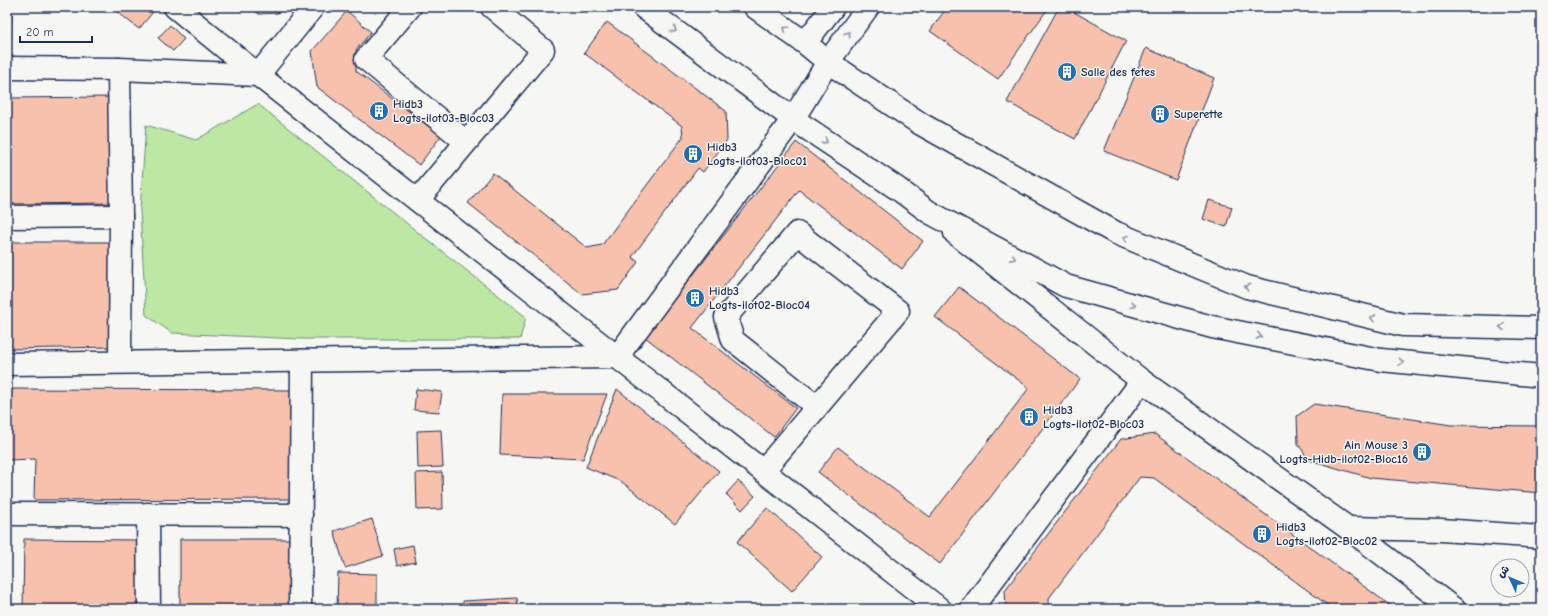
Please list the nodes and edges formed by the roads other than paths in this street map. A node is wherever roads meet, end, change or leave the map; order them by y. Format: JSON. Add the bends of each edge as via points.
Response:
{"nodes":[{"id":1,"x":175,"y":7,"type":"edge"},
{"id":2,"x":313,"y":7,"type":"edge"},
{"id":3,"x":410,"y":7,"type":"edge"},
{"id":4,"x":492,"y":7,"type":"edge"},
{"id":5,"x":643,"y":7,"type":"edge"},
{"id":6,"x":755,"y":7,"type":"edge"},
{"id":7,"x":833,"y":7,"type":"edge"},
{"id":8,"x":868,"y":7,"type":"edge"},
{"id":9,"x":805,"y":43,"type":"junction"},
{"id":10,"x":828,"y":62,"type":"junction"},
{"id":11,"x":7,"y":68,"type":"edge"},
{"id":12,"x":119,"y":69,"type":"junction"},
{"id":13,"x":258,"y":75,"type":"junction"},
{"id":14,"x":793,"y":119,"type":"junction"},
{"id":15,"x":466,"y":142,"type":"junction"},
{"id":16,"x":418,"y":200,"type":"junction"},
{"id":17,"x":930,"y":212,"type":"junction"},
{"id":18,"x":121,"y":216,"type":"junction"},
{"id":19,"x":7,"y":217,"type":"edge"},
{"id":20,"x":1541,"y":328,"type":"edge"},
{"id":21,"x":617,"y":357,"type":"junction"},
{"id":22,"x":302,"y":361,"type":"junction"},
{"id":23,"x":120,"y":362,"type":"junction"},
{"id":24,"x":7,"y":364,"type":"edge"},
{"id":25,"x":1541,"y":376,"type":"edge"},
{"id":26,"x":1142,"y":381,"type":"junction"},
{"id":27,"x":817,"y":407,"type":"junction"},
{"id":28,"x":763,"y":471,"type":"junction"},
{"id":29,"x":7,"y":514,"type":"edge"},
{"id":30,"x":148,"y":514,"type":"junction"},
{"id":31,"x":301,"y":515,"type":"junction"},
{"id":32,"x":1348,"y":528,"type":"junction"},
{"id":33,"x":1541,"y":536,"type":"edge"},
{"id":34,"x":149,"y":609,"type":"edge"},
{"id":35,"x":300,"y":609,"type":"edge"},
{"id":36,"x":940,"y":609,"type":"edge"},
{"id":37,"x":971,"y":609,"type":"edge"},
{"id":38,"x":1454,"y":609,"type":"edge"}],
"edges":[{"from":1,"to":13,"type":"street"},
{"from":2,"to":13,"type":"street"},
{"from":3,"to":15,"type":"street","via":[[366,59]]},
{"from":4,"to":15,"type":"street","via":[[543,50]]},
{"from":5,"to":14,"type":"street","one_way":true},
{"from":9,"to":6,"type":"street","one_way":true},
{"from":7,"to":9,"type":"street"},
{"from":10,"to":8,"type":"street","one_way":true},
{"from":9,"to":10,"type":"street"},
{"from":10,"to":14,"type":"street"},
{"from":20,"to":10,"type":"street","one_way":true,"via":[[1403,325],[1246,287],[1116,233],[921,124]]},
{"from":11,"to":12,"type":"street"},
{"from":12,"to":13,"type":"street"},
{"from":12,"to":18,"type":"street"},
{"from":13,"to":16,"type":"street"},
{"from":14,"to":17,"type":"street","one_way":true},
{"from":14,"to":21,"type":"street"},
{"from":15,"to":16,"type":"street"},
{"from":16,"to":21,"type":"street"},
{"from":17,"to":25,"type":"street","one_way":true,"via":[[1066,286],[1212,327],[1382,360]]},
{"from":17,"to":26,"type":"street"},
{"from":18,"to":19,"type":"street"},
{"from":18,"to":23,"type":"street"},
{"from":21,"to":22,"type":"street"},
{"from":21,"to":28,"type":"street"},
{"from":22,"to":23,"type":"street"},
{"from":22,"to":31,"type":"street"},
{"from":23,"to":24,"type":"street"},
{"from":26,"to":32,"type":"street"},
{"from":26,"to":37,"type":"street"},
{"from":27,"to":27,"type":"street","via":[[898,311],[797,233],[726,317],[733,340]]},
{"from":27,"to":28,"type":"street"},
{"from":28,"to":36,"type":"street"},
{"from":29,"to":30,"type":"street"},
{"from":30,"to":31,"type":"street"},
{"from":30,"to":34,"type":"street"},
{"from":31,"to":35,"type":"street"},
{"from":32,"to":33,"type":"street"},
{"from":32,"to":38,"type":"street"}]}
